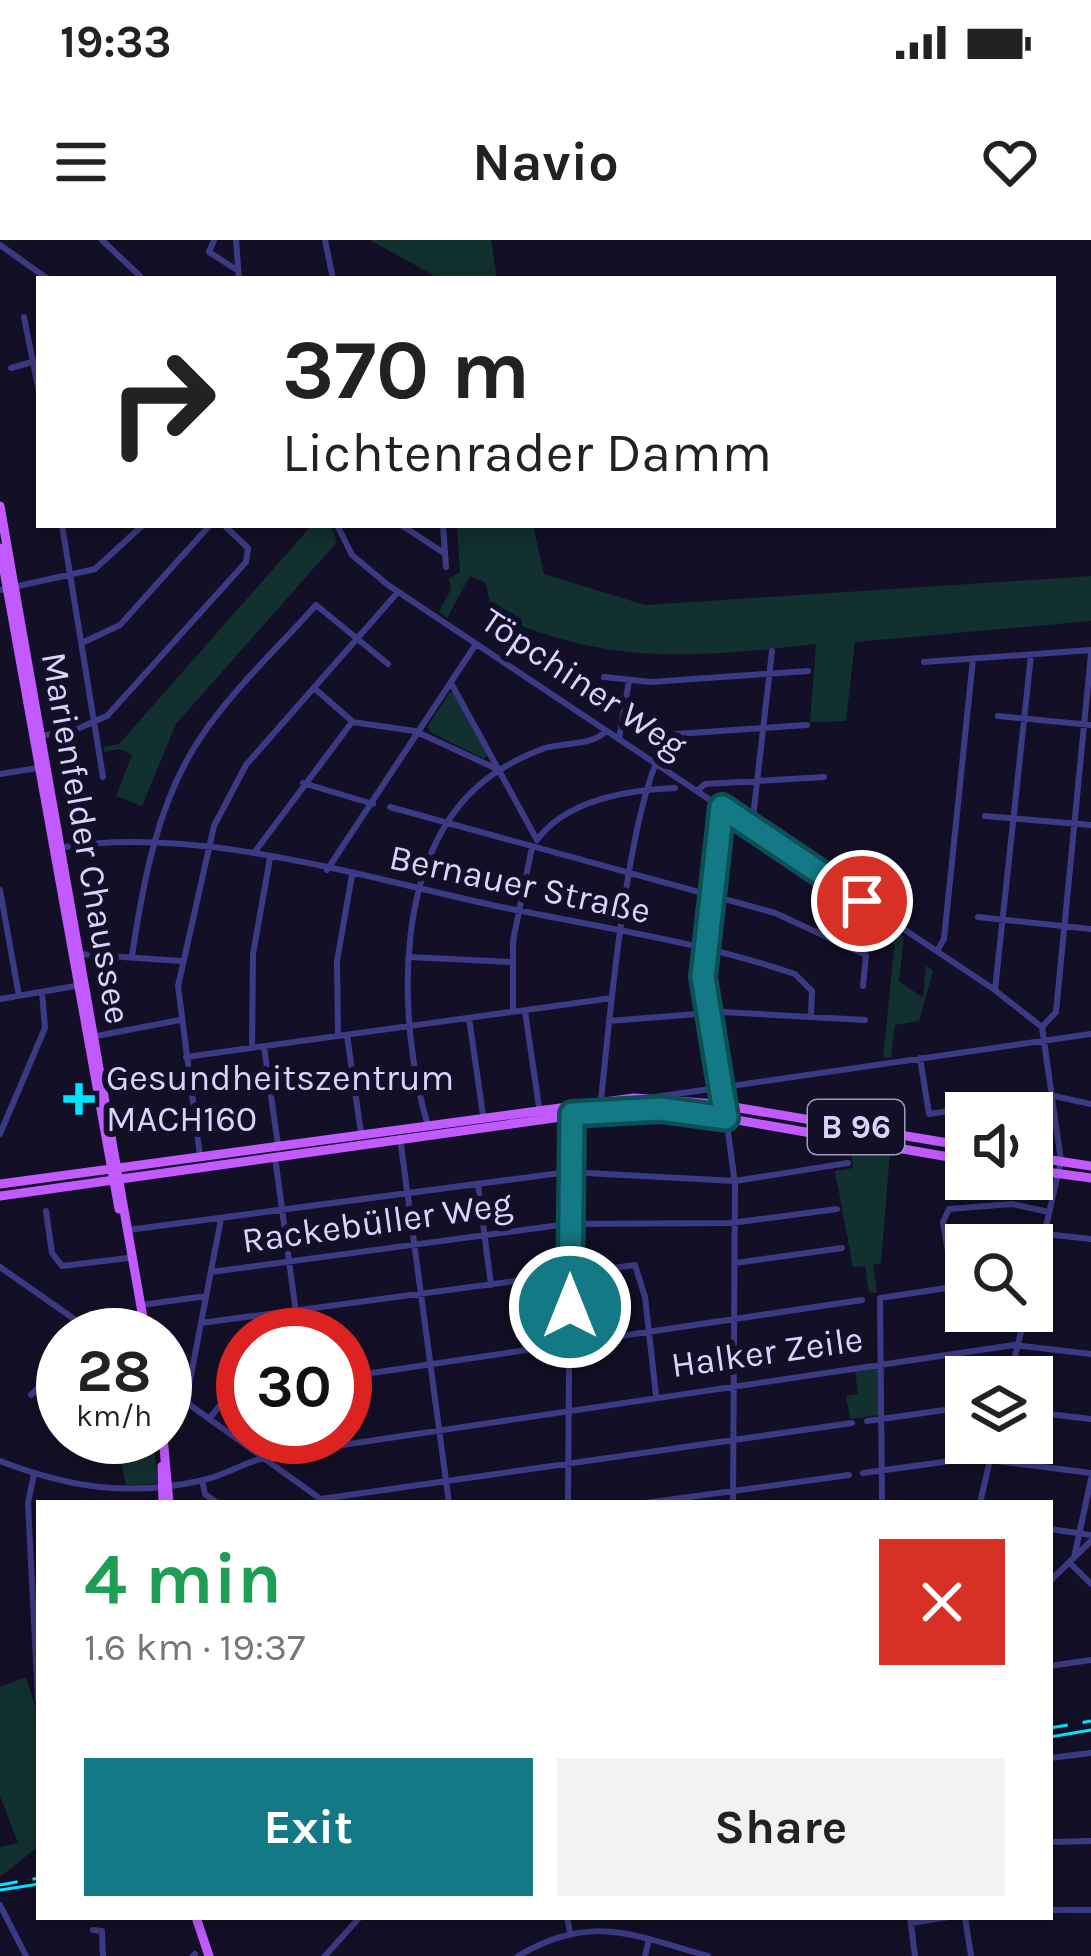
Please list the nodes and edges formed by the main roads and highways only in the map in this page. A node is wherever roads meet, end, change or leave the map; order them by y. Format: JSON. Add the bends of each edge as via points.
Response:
{"nodes":[{"id":1,"x":0,"y":506,"type":"edge"},
{"id":2,"x":0,"y":548,"type":"edge"},
{"id":3,"x":7,"y":589,"type":"edge"},
{"id":4,"x":37,"y":736,"type":"junction"},
{"id":5,"x":57,"y":848,"type":"junction"},
{"id":6,"x":81,"y":985,"type":"junction"},
{"id":7,"x":571,"y":1108,"type":"junction"},
{"id":8,"x":725,"y":1111,"type":"junction"},
{"id":9,"x":752,"y":1116,"type":"junction"},
{"id":10,"x":427,"y":1128,"type":"junction"},
{"id":11,"x":399,"y":1133,"type":"junction"},
{"id":12,"x":945,"y":1143,"type":"edge"},
{"id":13,"x":276,"y":1150,"type":"junction"},
{"id":14,"x":945,"y":1156,"type":"edge"},
{"id":15,"x":1053,"y":1166,"type":"edge"},
{"id":16,"x":1091,"y":1166,"type":"edge"},
{"id":17,"x":1060,"y":1167,"type":"junction"},
{"id":18,"x":144,"y":1170,"type":"junction"},
{"id":19,"x":115,"y":1174,"type":"junction"},
{"id":20,"x":86,"y":1178,"type":"junction"},
{"id":21,"x":1091,"y":1178,"type":"edge"},
{"id":22,"x":0,"y":1184,"type":"edge"},
{"id":23,"x":0,"y":1196,"type":"edge"},
{"id":24,"x":138,"y":1308,"type":"edge"},
{"id":25,"x":141,"y":1308,"type":"edge"},
{"id":26,"x":163,"y":1464,"type":"edge"},
{"id":27,"x":166,"y":1500,"type":"edge"},
{"id":28,"x":197,"y":1920,"type":"edge"},
{"id":29,"x":205,"y":1953,"type":"edge"}],
"edges":[{"from":1,"to":3,"type":"main road","name":"Marienfelder Chaussee"},
{"from":2,"to":3,"type":"main road","name":"Marienfelder Chaussee"},
{"from":3,"to":4,"type":"main road","name":"Marienfelder Chaussee"},
{"from":4,"to":5,"type":"main road","name":"Marienfelder Chaussee"},
{"from":4,"to":5,"type":"main road","name":"Marienfelder Chaussee"},
{"from":5,"to":6,"type":"main road","name":"Marienfelder Chaussee"},
{"from":5,"to":6,"type":"main road","name":"Marienfelder Chaussee"},
{"from":6,"to":19,"type":"main road","name":"Marienfelder Chaussee"},
{"from":7,"to":8,"type":"main road","number":"B 96"},
{"from":7,"to":8,"type":"main road","number":"B 96","via":[[656,1097]]},
{"from":7,"to":10,"type":"main road","number":"B 96"},
{"from":7,"to":10,"type":"main road","number":"B 96"},
{"from":8,"to":9,"type":"main road","number":"B 96"},
{"from":9,"to":12,"type":"main road","number":"B 96"},
{"from":9,"to":14,"type":"main road","number":"B 96"},
{"from":10,"to":11,"type":"main road","number":"B 96"},
{"from":11,"to":13,"type":"main road","number":"B 96"},
{"from":11,"to":13,"type":"main road","number":"B 96","via":[[361,1132]]},
{"from":13,"to":18,"type":"main road","number":"B 96"},
{"from":13,"to":18,"type":"main road","number":"B 96"},
{"from":15,"to":17,"type":"main road"},
{"from":16,"to":17,"type":"main road"},
{"from":17,"to":21,"type":"main road"},
{"from":18,"to":19,"type":"main road","number":"B 96"},
{"from":19,"to":20,"type":"main road","number":"B 96"},
{"from":19,"to":24,"type":"main road"},
{"from":19,"to":25,"type":"main road"},
{"from":20,"to":22,"type":"main road","number":"B 96"},
{"from":20,"to":23,"type":"main road","number":"B 96"},
{"from":26,"to":27,"type":"main road"},
{"from":28,"to":29,"type":"main road"}]}
